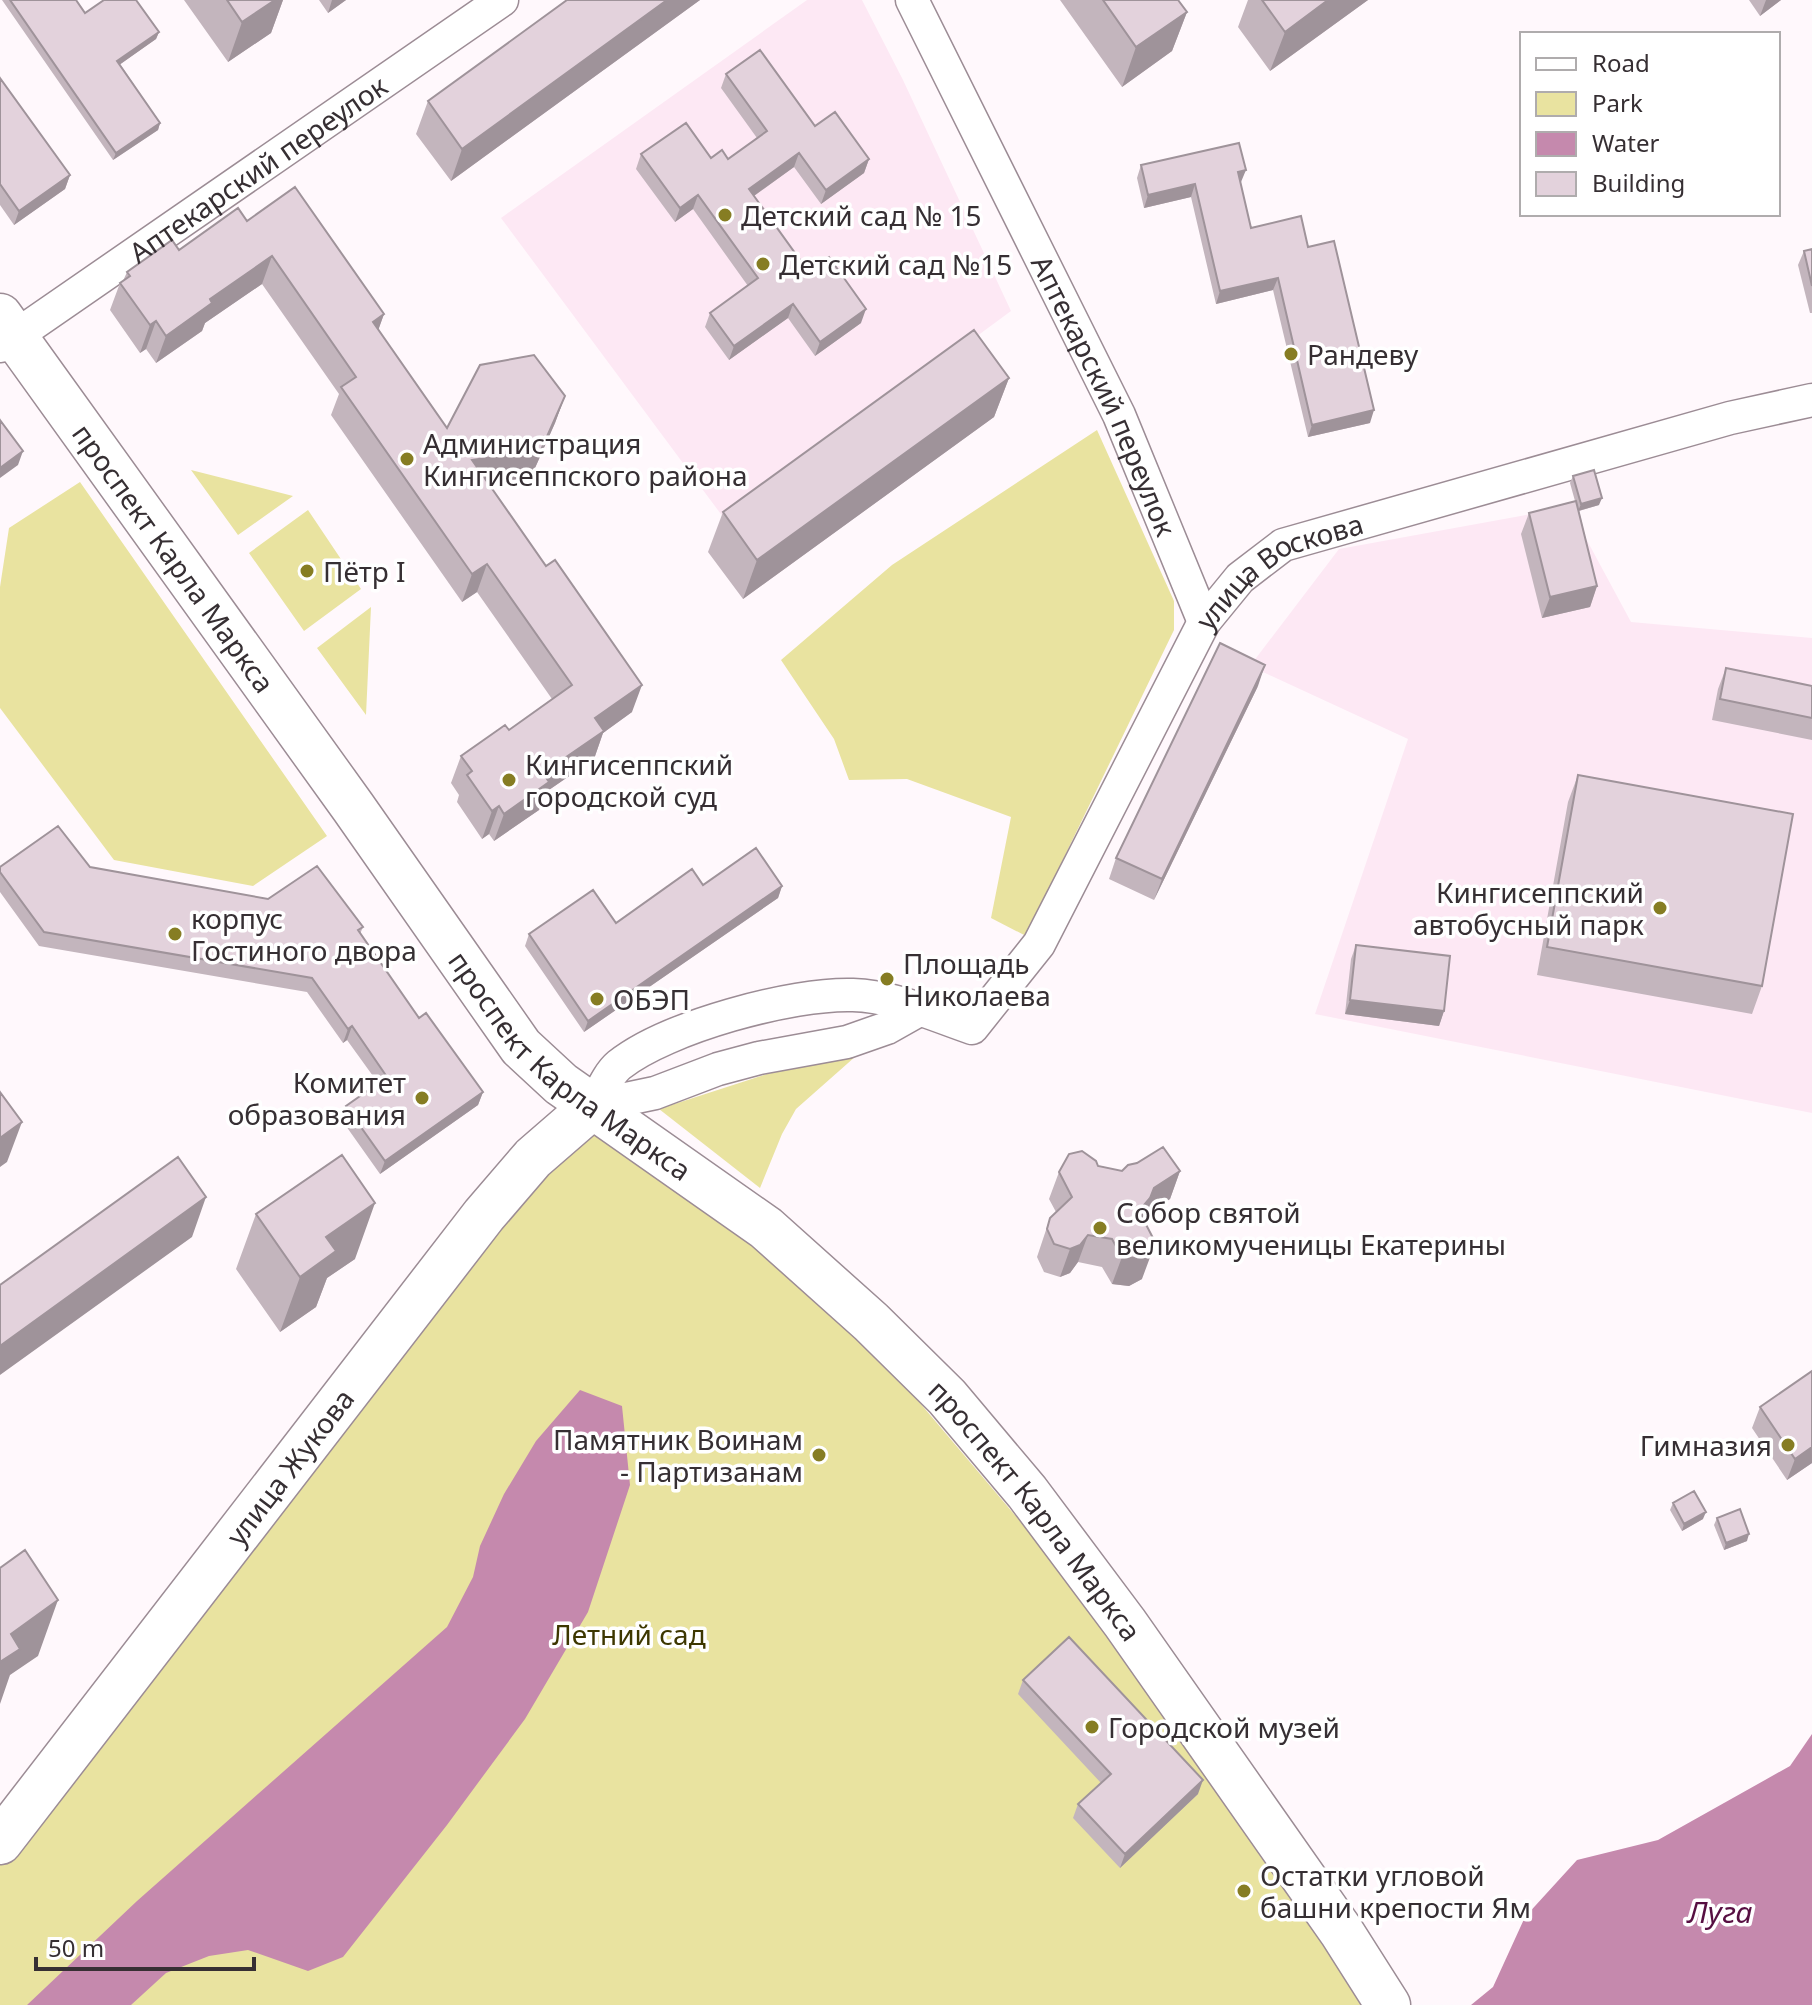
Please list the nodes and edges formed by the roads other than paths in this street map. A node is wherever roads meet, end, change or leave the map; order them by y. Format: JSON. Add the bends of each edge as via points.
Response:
{"nodes":[{"id":1,"x":502,"y":0,"type":"edge"},
{"id":2,"x":912,"y":0,"type":"edge"},
{"id":3,"x":4,"y":336,"type":"edge"},
{"id":4,"x":1812,"y":400,"type":"edge"},
{"id":5,"x":1204,"y":622,"type":"junction"},
{"id":6,"x":919,"y":1010,"type":"junction"},
{"id":7,"x":593,"y":1106,"type":"junction"},
{"id":8,"x":0,"y":1842,"type":"edge"},
{"id":9,"x":1388,"y":2005,"type":"edge"}],
"edges":[{"from":1,"to":3,"type":"street","name":"Аптекарский переулок"},
{"from":2,"to":5,"type":"street","name":"Аптекарский переулок","via":[[1119,415]]},
{"from":3,"to":7,"type":"main road","name":"проспект Карла Маркса","via":[[344,794],[521,1047]]},
{"from":4,"to":5,"type":"street","name":"улица Воскова","via":[[1730,418],[1283,545],[1240,578]]},
{"from":5,"to":6,"type":"street","name":"улица Воскова","via":[[1039,944],[972,1028]]},
{"from":6,"to":7,"type":"street","via":[[847,1042],[759,1058],[655,1093]]},
{"from":6,"to":7,"type":"street","via":[[855,995],[743,1012],[672,1036],[616,1066]]},
{"from":7,"to":8,"type":"main road","name":"улица Жукова","via":[[533,1158],[484,1215]]},
{"from":7,"to":9,"type":"main road","name":"проспект Карла Маркса","via":[[766,1228],[947,1397],[1125,1623]]}]}
